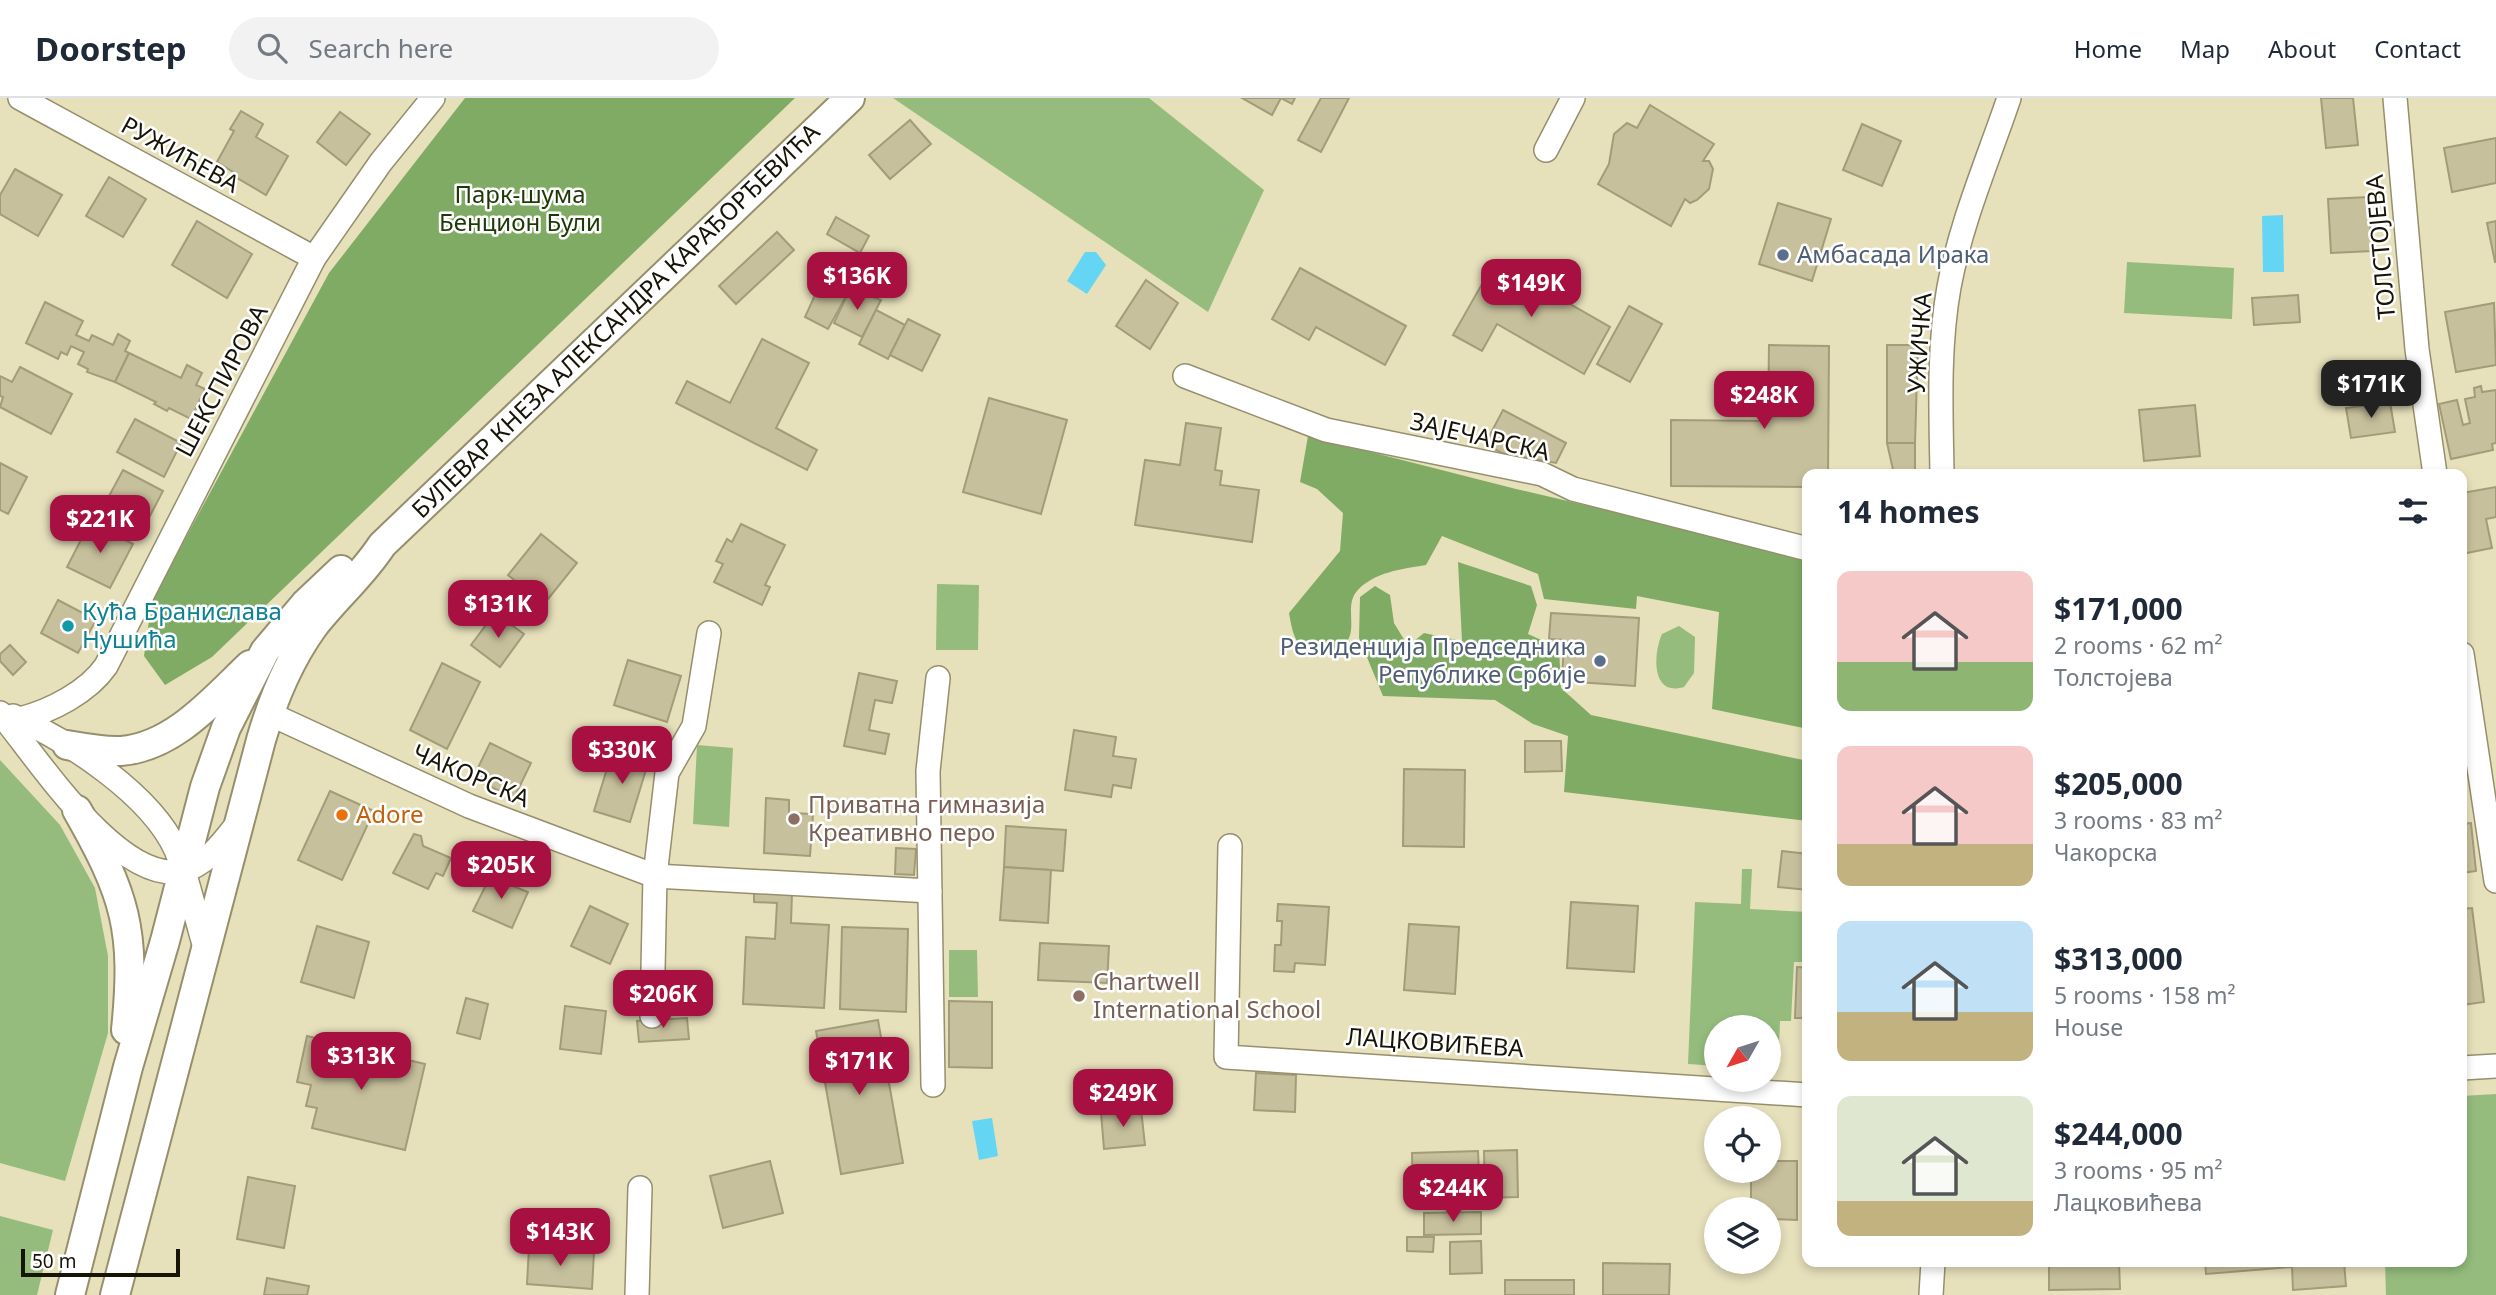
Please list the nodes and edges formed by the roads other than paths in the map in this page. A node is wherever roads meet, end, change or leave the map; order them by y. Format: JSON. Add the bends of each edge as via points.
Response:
{"nodes":[{"id":1,"x":20,"y":98,"type":"edge"},
{"id":2,"x":433,"y":98,"type":"edge"},
{"id":3,"x":850,"y":98,"type":"edge"},
{"id":4,"x":1573,"y":98,"type":"edge"},
{"id":5,"x":2010,"y":98,"type":"edge"},
{"id":6,"x":2395,"y":98,"type":"edge"},
{"id":7,"x":1546,"y":150,"type":"dead end"},
{"id":8,"x":314,"y":258,"type":"junction"},
{"id":9,"x":1185,"y":376,"type":"dead end"},
{"id":10,"x":1942,"y":469,"type":"edge"},
{"id":11,"x":2434,"y":469,"type":"edge"},
{"id":12,"x":382,"y":545,"type":"junction"},
{"id":13,"x":1802,"y":547,"type":"edge"},
{"id":14,"x":709,"y":633,"type":"dead end"},
{"id":15,"x":265,"y":652,"type":"junction"},
{"id":16,"x":938,"y":678,"type":"dead end"},
{"id":17,"x":2467,"y":687,"type":"edge"},
{"id":18,"x":72,"y":695,"type":"junction"},
{"id":19,"x":7,"y":714,"type":"edge"},
{"id":20,"x":270,"y":714,"type":"junction"},
{"id":21,"x":67,"y":745,"type":"junction"},
{"id":22,"x":77,"y":810,"type":"junction"},
{"id":23,"x":242,"y":818,"type":"junction"},
{"id":24,"x":1230,"y":846,"type":"dead end"},
{"id":25,"x":182,"y":870,"type":"junction"},
{"id":26,"x":655,"y":876,"type":"junction"},
{"id":27,"x":2496,"y":881,"type":"edge"},
{"id":28,"x":930,"y":891,"type":"junction"},
{"id":29,"x":205,"y":947,"type":"junction"},
{"id":30,"x":652,"y":1016,"type":"dead end"},
{"id":31,"x":2496,"y":1066,"type":"edge"},
{"id":32,"x":128,"y":1067,"type":"junction"},
{"id":33,"x":2467,"y":1068,"type":"edge"},
{"id":34,"x":933,"y":1085,"type":"dead end"},
{"id":35,"x":1802,"y":1095,"type":"edge"},
{"id":36,"x":640,"y":1188,"type":"dead end"},
{"id":37,"x":1933,"y":1267,"type":"edge"},
{"id":38,"x":70,"y":1295,"type":"edge"},
{"id":39,"x":115,"y":1295,"type":"edge"},
{"id":40,"x":637,"y":1295,"type":"edge"},
{"id":41,"x":1931,"y":1295,"type":"edge"}],
"edges":[{"from":1,"to":8,"type":"street","name":"РУЖИЋЕВА"},
{"from":2,"to":8,"type":"street","name":"ШЕКСПИРОВА","via":[[381,162]]},
{"from":3,"to":12,"type":"main road","name":"БУЛЕВАР КНЕЗА АЛЕКСАНДРА КАРАЂОРЂЕВИЋА"},
{"from":4,"to":7,"type":"street"},
{"from":5,"to":10,"type":"street","name":"УЖИЧКА","via":[[1956,252],[1949,287],[1943,349]]},
{"from":6,"to":11,"type":"street","name":"ТОЛСТОЈЕВА","via":[[2417,349]]},
{"from":8,"to":18,"type":"street","name":"ШЕКСПИРОВА","via":[[106,666]]},
{"from":9,"to":13,"type":"street","name":"ЗАЈЕЧАРСКА","via":[[1326,430],[1542,474],[1573,489]]},
{"from":12,"to":15,"type":"main road","name":"БУЛЕВАР КНЕЗА АЛЕКСАНДРА КАРАЂОРЂЕВИЋА","via":[[358,555],[335,575]]},
{"from":12,"to":20,"type":"main road","name":"БУЛЕВАР КНЕЗА АЛЕКСАНДРА КАРАЂОРЂЕВИЋА","via":[[312,629]]},
{"from":14,"to":26,"type":"street","via":[[694,726],[667,773]]},
{"from":15,"to":21,"type":"main road","via":[[197,714],[157,742],[118,751]]},
{"from":15,"to":25,"type":"main road","name":"БУЛЕВАР КНЕЗА АЛЕКСАНДРА КАРАЂОРЂЕВИЋА","via":[[226,728]]},
{"from":16,"to":28,"type":"street","via":[[928,771]]},
{"from":17,"to":27,"type":"street"},
{"from":18,"to":19,"type":"street","name":"ШЕКСПИРОВА","via":[[48,710]]},
{"from":18,"to":21,"type":"street","via":[[64,719]]},
{"from":19,"to":21,"type":"street"},
{"from":19,"to":22,"type":"street"},
{"from":20,"to":23,"type":"main road","name":"БУЛЕВАР КНЕЗА АЛЕКСАНДРА КАРАЂОРЂЕВИЋА"},
{"from":20,"to":26,"type":"street","name":"ЧАКОРСКА","via":[[469,806]]},
{"from":21,"to":25,"type":"street","via":[[139,802],[167,836]]},
{"from":22,"to":25,"type":"street","via":[[128,857],[157,870]]},
{"from":22,"to":32,"type":"main road","via":[[124,905],[130,962]]},
{"from":23,"to":25,"type":"street","via":[[216,849]]},
{"from":23,"to":29,"type":"main road","name":"БУЛЕВАР КНЕЗА АЛЕКСАНДРА КАРАЂОРЂЕВИЋА"},
{"from":24,"to":35,"type":"street","name":"ЛАЦКОВИЋЕВА","via":[[1226,1057]]},
{"from":25,"to":29,"type":"street"},
{"from":25,"to":32,"type":"main road","name":"БУЛЕВАР КНЕЗА АЛЕКСАНДРА КАРАЂОРЂЕВИЋА"},
{"from":26,"to":28,"type":"street","name":"ЧАКОРСКА"},
{"from":26,"to":30,"type":"street"},
{"from":28,"to":34,"type":"street"},
{"from":29,"to":39,"type":"main road","name":"БУЛЕВАР КНЕЗА АЛЕКСАНДРА КАРАЂОРЂЕВИЋА"},
{"from":31,"to":33,"type":"street"},
{"from":32,"to":38,"type":"main road","name":"БУЛЕВАР КНЕЗА АЛЕКСАНДРА КАРАЂОРЂЕВИЋА"},
{"from":36,"to":40,"type":"street"},
{"from":37,"to":41,"type":"street"}]}
